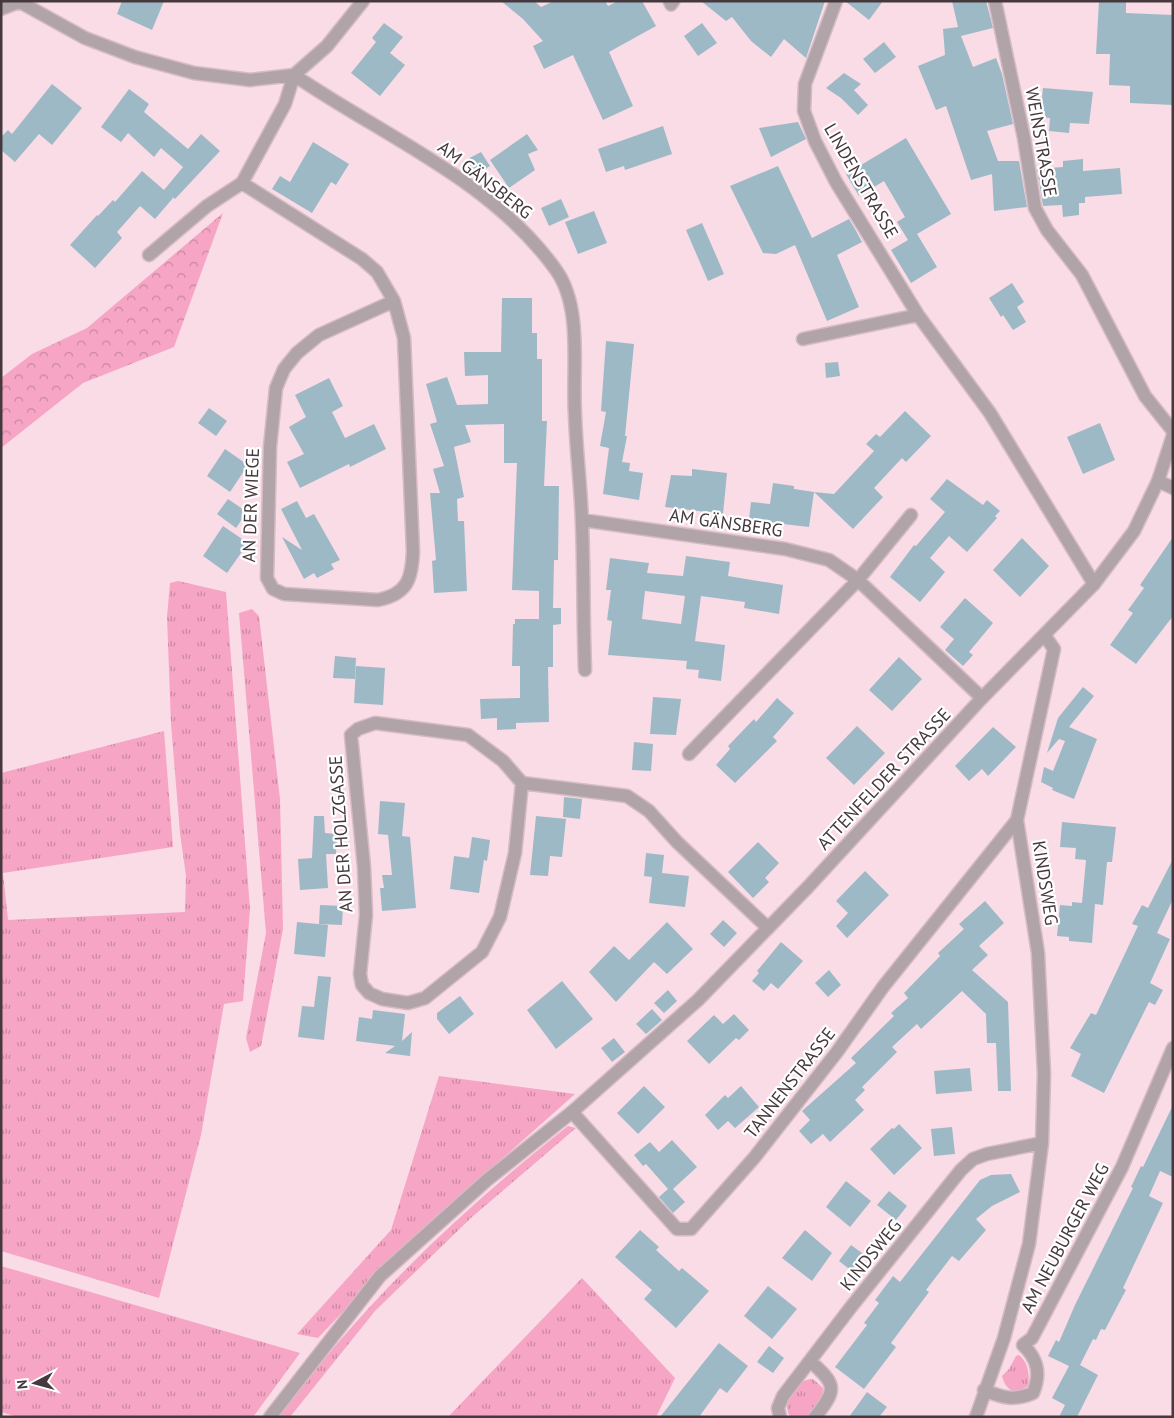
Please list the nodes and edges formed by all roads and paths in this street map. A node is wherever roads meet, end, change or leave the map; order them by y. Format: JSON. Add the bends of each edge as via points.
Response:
{"nodes":[{"id":1,"x":363,"y":1,"type":"edge"},
{"id":2,"x":669,"y":1,"type":"edge"},
{"id":3,"x":674,"y":1,"type":"edge"},
{"id":4,"x":836,"y":1,"type":"edge"},
{"id":5,"x":996,"y":1,"type":"edge"},
{"id":6,"x":18,"y":2,"type":"edge"},
{"id":7,"x":1,"y":9,"type":"edge"},
{"id":8,"x":294,"y":75,"type":"junction"},
{"id":9,"x":242,"y":184,"type":"junction"},
{"id":10,"x":149,"y":255,"type":"dead end"},
{"id":11,"x":394,"y":301,"type":"junction"},
{"id":12,"x":918,"y":316,"type":"junction"},
{"id":13,"x":803,"y":339,"type":"dead end"},
{"id":14,"x":1173,"y":433,"type":"edge"},
{"id":15,"x":1158,"y":481,"type":"junction"},
{"id":16,"x":1173,"y":488,"type":"edge"},
{"id":17,"x":911,"y":514,"type":"dead end"},
{"id":18,"x":582,"y":520,"type":"junction"},
{"id":19,"x":858,"y":580,"type":"junction"},
{"id":20,"x":1094,"y":584,"type":"junction"},
{"id":21,"x":1045,"y":636,"type":"junction"},
{"id":22,"x":585,"y":670,"type":"dead end"},
{"id":23,"x":982,"y":698,"type":"junction"},
{"id":24,"x":689,"y":754,"type":"dead end"},
{"id":25,"x":522,"y":783,"type":"junction"},
{"id":26,"x":1018,"y":820,"type":"junction"},
{"id":27,"x":768,"y":928,"type":"junction"},
{"id":28,"x":1173,"y":1048,"type":"edge"},
{"id":29,"x":572,"y":1112,"type":"junction"},
{"id":30,"x":1042,"y":1143,"type":"junction"},
{"id":31,"x":1004,"y":1338,"type":"junction"},
{"id":32,"x":1023,"y":1345,"type":"junction"},
{"id":33,"x":810,"y":1361,"type":"junction"},
{"id":34,"x":984,"y":1390,"type":"junction"},
{"id":35,"x":270,"y":1417,"type":"edge"},
{"id":36,"x":780,"y":1417,"type":"edge"},
{"id":37,"x":815,"y":1417,"type":"edge"},
{"id":38,"x":976,"y":1417,"type":"edge"}],
"edges":[{"from":1,"to":8,"type":"street","via":[[327,46]]},
{"from":2,"to":3,"type":"lane","via":[[671,5]]},
{"from":4,"to":12,"type":"street","name":"LINDENSTRASSE","via":[[805,84],[804,111],[814,141],[836,182]]},
{"from":5,"to":14,"type":"street","name":"WEINSTRASSE","via":[[1026,146],[1035,208],[1046,230],[1082,275],[1145,396]]},
{"from":6,"to":7,"type":"street"},
{"from":6,"to":8,"type":"street","via":[[85,38],[136,57],[194,72],[250,80]]},
{"from":8,"to":9,"type":"street","via":[[285,104]]},
{"from":8,"to":18,"type":"street","name":"AM GÄNSBERG","via":[[424,154],[485,198],[523,232],[557,271],[569,295],[573,322],[574,413]]},
{"from":9,"to":10,"type":"street","via":[[207,206]]},
{"from":9,"to":11,"type":"street","name":"AN DER WIEGE","via":[[362,260],[377,272]]},
{"from":11,"to":11,"type":"street","name":"AN DER WIEGE","via":[[331,328],[307,343],[284,369],[276,388],[270,447],[267,578],[273,589],[284,594],[378,600],[392,597],[405,587],[412,574],[404,338]]},
{"from":12,"to":13,"type":"street"},
{"from":12,"to":20,"type":"street","name":"LINDENSTRASSE","via":[[990,413]]},
{"from":14,"to":15,"type":"street","name":"ATTENFELDER STRASSE"},
{"from":15,"to":16,"type":"street"},
{"from":15,"to":20,"type":"street","name":"ATTENFELDER STRASSE","via":[[1134,531]]},
{"from":17,"to":19,"type":"street"},
{"from":18,"to":19,"type":"street","name":"AM GÄNSBERG","via":[[785,549],[829,560]]},
{"from":18,"to":22,"type":"street","name":"AM GÄNSBERG"},
{"from":19,"to":23,"type":"street","name":"AM GÄNSBERG"},
{"from":19,"to":24,"type":"street"},
{"from":20,"to":21,"type":"street","name":"ATTENFELDER STRASSE"},
{"from":21,"to":23,"type":"street","name":"ATTENFELDER STRASSE"},
{"from":21,"to":26,"type":"street","name":"KINDSWEG","via":[[1054,649]]},
{"from":23,"to":27,"type":"street","name":"ATTENFELDER STRASSE"},
{"from":25,"to":25,"type":"street","name":"AN DER HOLZGASSE","via":[[502,761],[468,735],[374,723],[358,729],[351,736],[365,877],[366,914],[360,974],[362,986],[369,993],[394,1002],[408,1003],[425,998],[482,952],[500,917],[514,852]]},
{"from":25,"to":27,"type":"street","via":[[628,796],[649,811]]},
{"from":26,"to":29,"type":"street","name":"TANNENSTRASSE","via":[[883,987],[754,1158],[691,1229],[677,1228]]},
{"from":26,"to":30,"type":"street","name":"KINDSWEG","via":[[1038,953],[1044,1074]]},
{"from":27,"to":29,"type":"street","name":"ATTENFELDER STRASSE","via":[[698,1000]]},
{"from":28,"to":32,"type":"street","name":"AM NEUBURGER WEG","via":[[1118,1175],[1032,1338]]},
{"from":29,"to":35,"type":"street","name":"ATTENFELDER STRASSE","via":[[487,1180],[380,1276]]},
{"from":30,"to":31,"type":"street","name":"KINDSWEG","via":[[1029,1244]]},
{"from":30,"to":33,"type":"street","name":"KINDSWEG","via":[[973,1159],[856,1300]]},
{"from":31,"to":32,"type":"street"},
{"from":31,"to":34,"type":"street","name":"KINDSWEG"},
{"from":32,"to":34,"type":"street","via":[[1037,1364],[1038,1380],[1033,1393],[1004,1399]]},
{"from":33,"to":36,"type":"street","name":"KINDSWEG","via":[[780,1402]]},
{"from":33,"to":37,"type":"street","via":[[828,1377],[832,1389],[829,1400]]},
{"from":34,"to":38,"type":"street","name":"KINDSWEG"}]}
